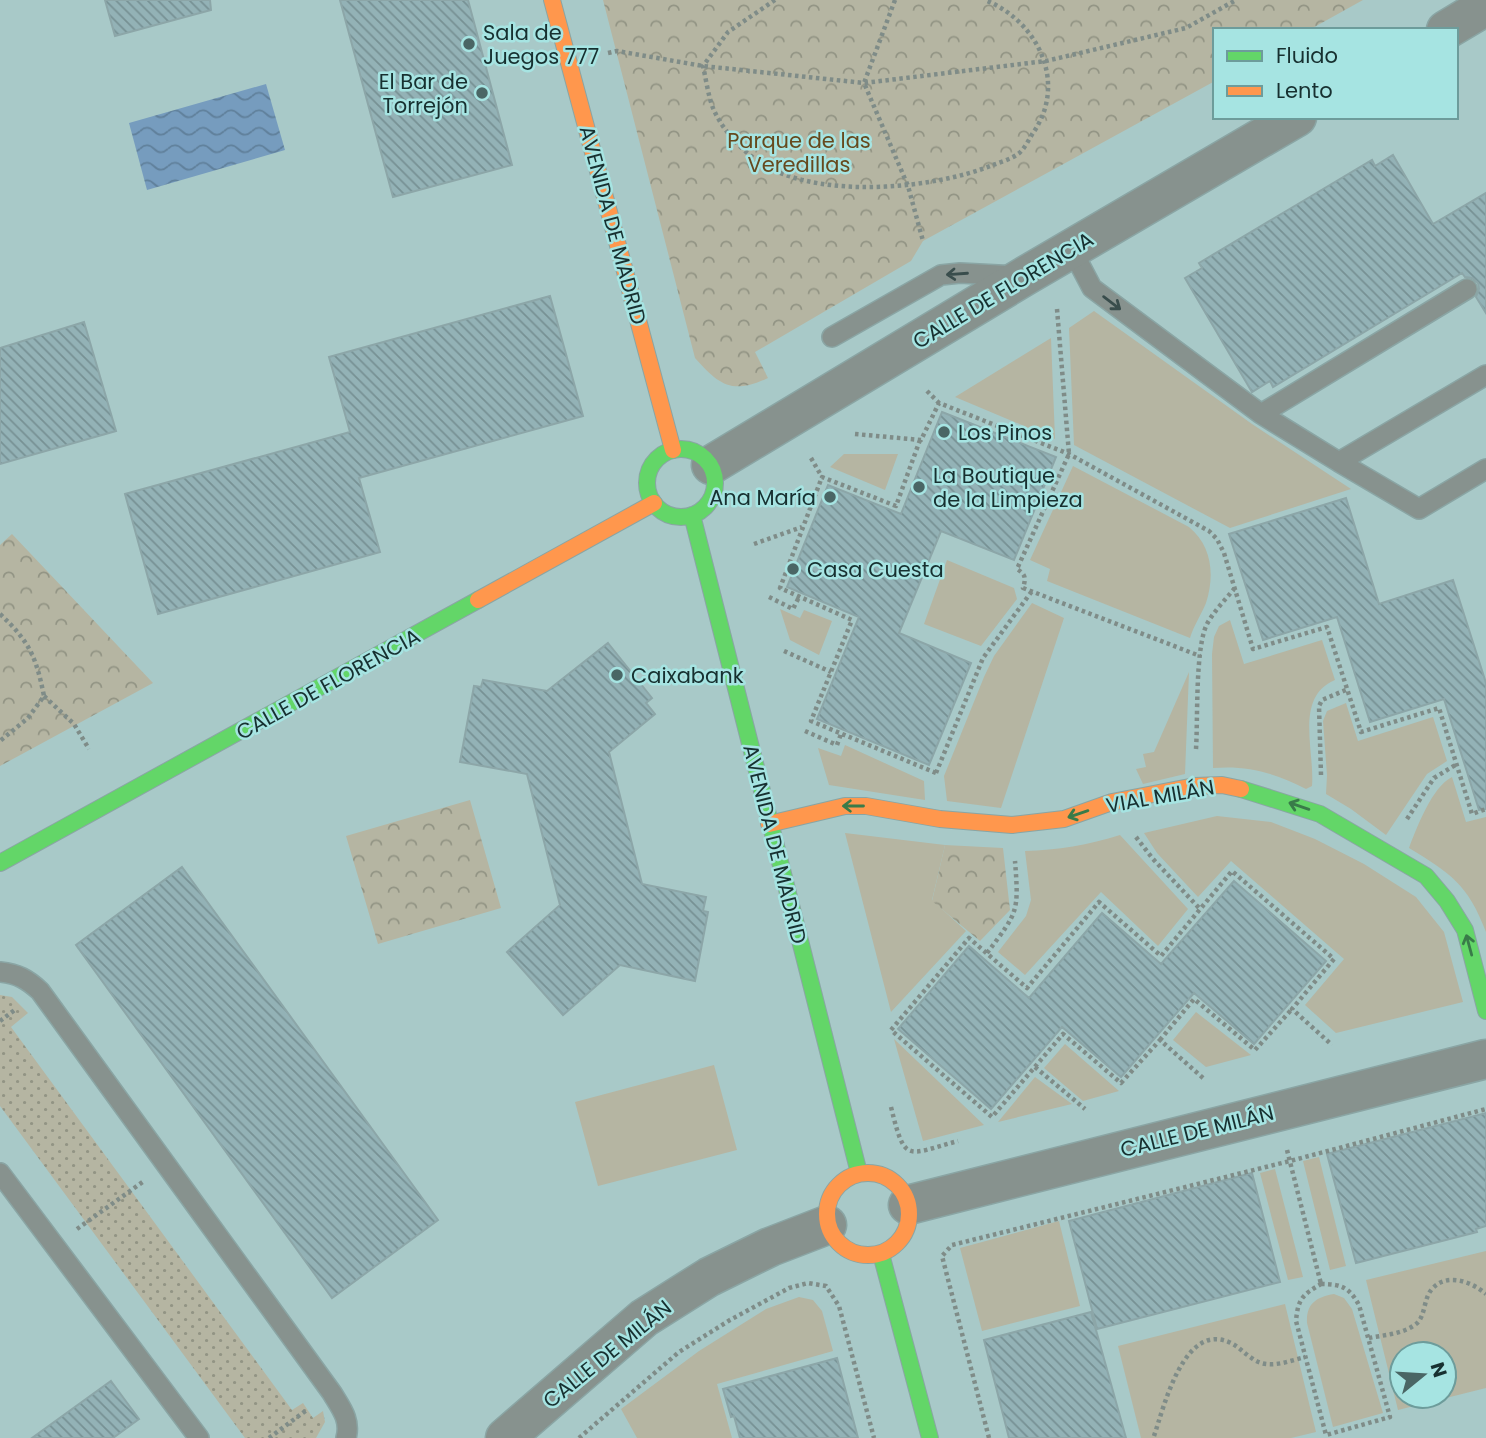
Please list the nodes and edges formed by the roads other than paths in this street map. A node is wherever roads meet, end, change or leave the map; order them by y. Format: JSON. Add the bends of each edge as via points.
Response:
{"nodes":[{"id":1,"x":552,"y":0,"type":"edge"},
{"id":2,"x":1486,"y":6,"type":"edge"},
{"id":3,"x":1449,"y":28,"type":"edge"},
{"id":4,"x":1294,"y":119,"type":"edge"},
{"id":5,"x":1072,"y":250,"type":"junction"},
{"id":6,"x":1025,"y":276,"type":"junction"},
{"id":7,"x":1467,"y":289,"type":"dead end"},
{"id":8,"x":832,"y":337,"type":"dead end"},
{"id":9,"x":1486,"y":375,"type":"edge"},
{"id":10,"x":1261,"y":414,"type":"junction"},
{"id":11,"x":673,"y":450,"type":"junction"},
{"id":12,"x":1339,"y":462,"type":"junction"},
{"id":13,"x":710,"y":464,"type":"junction"},
{"id":14,"x":1486,"y":469,"type":"edge"},
{"id":15,"x":654,"y":503,"type":"junction"},
{"id":16,"x":692,"y":515,"type":"junction"},
{"id":17,"x":769,"y":824,"type":"junction"},
{"id":18,"x":0,"y":863,"type":"edge"},
{"id":19,"x":0,"y":972,"type":"edge"},
{"id":20,"x":1486,"y":1011,"type":"edge"},
{"id":21,"x":1486,"y":1059,"type":"edge"},
{"id":22,"x":0,"y":1173,"type":"edge"},
{"id":23,"x":859,"y":1173,"type":"junction"},
{"id":24,"x":908,"y":1205,"type":"junction"},
{"id":25,"x":827,"y":1225,"type":"junction"},
{"id":26,"x":881,"y":1254,"type":"junction"},
{"id":27,"x":199,"y":1438,"type":"edge"},
{"id":28,"x":346,"y":1438,"type":"edge"},
{"id":29,"x":505,"y":1438,"type":"edge"},
{"id":30,"x":930,"y":1438,"type":"edge"}],
"edges":[{"from":1,"to":11,"type":"street","name":"AVENIDA DE MADRID"},
{"from":2,"to":3,"type":"street"},
{"from":4,"to":5,"type":"street","name":"CALLE DE FLORENCIA"},
{"from":5,"to":6,"type":"street","name":"CALLE DE FLORENCIA"},
{"from":5,"to":10,"type":"lane","one_way":true,"via":[[1092,288]]},
{"from":6,"to":8,"type":"lane","one_way":true,"via":[[940,275]]},
{"from":6,"to":13,"type":"street","name":"CALLE DE FLORENCIA"},
{"from":7,"to":10,"type":"lane"},
{"from":9,"to":12,"type":"lane"},
{"from":10,"to":12,"type":"lane"},
{"from":11,"to":13,"type":"street","via":[[688,449]]},
{"from":11,"to":15,"type":"street","via":[[652,465],[648,491]]},
{"from":12,"to":14,"type":"lane","via":[[1419,509]]},
{"from":13,"to":16,"type":"street","via":[[715,489],[711,500]]},
{"from":15,"to":16,"type":"street","via":[[665,513]]},
{"from":15,"to":18,"type":"street","name":"CALLE DE FLORENCIA"},
{"from":16,"to":17,"type":"street","name":"AVENIDA DE MADRID"},
{"from":20,"to":17,"type":"street","name":"VIAL MILÁN","one_way":true,"via":[[1465,930],[1426,876],[1320,814],[1255,792],[1222,785],[1195,786],[1112,802],[1064,819],[1012,825],[866,806],[845,806]]},
{"from":17,"to":23,"type":"street","name":"AVENIDA DE MADRID"},
{"from":19,"to":28,"type":"lane","via":[[15,974],[40,991],[332,1393],[345,1414]]},
{"from":21,"to":24,"type":"street","name":"CALLE DE MILÁN"},
{"from":22,"to":27,"type":"lane"},
{"from":23,"to":24,"type":"street","via":[[891,1179]]},
{"from":23,"to":25,"type":"street","via":[[843,1179],[831,1192]]},
{"from":24,"to":26,"type":"street","via":[[904,1235]]},
{"from":25,"to":26,"type":"street","via":[[835,1241],[848,1251],[864,1256]]},
{"from":25,"to":29,"type":"street","name":"CALLE DE MILÁN","via":[[709,1277],[644,1318]]},
{"from":26,"to":30,"type":"street"}]}
